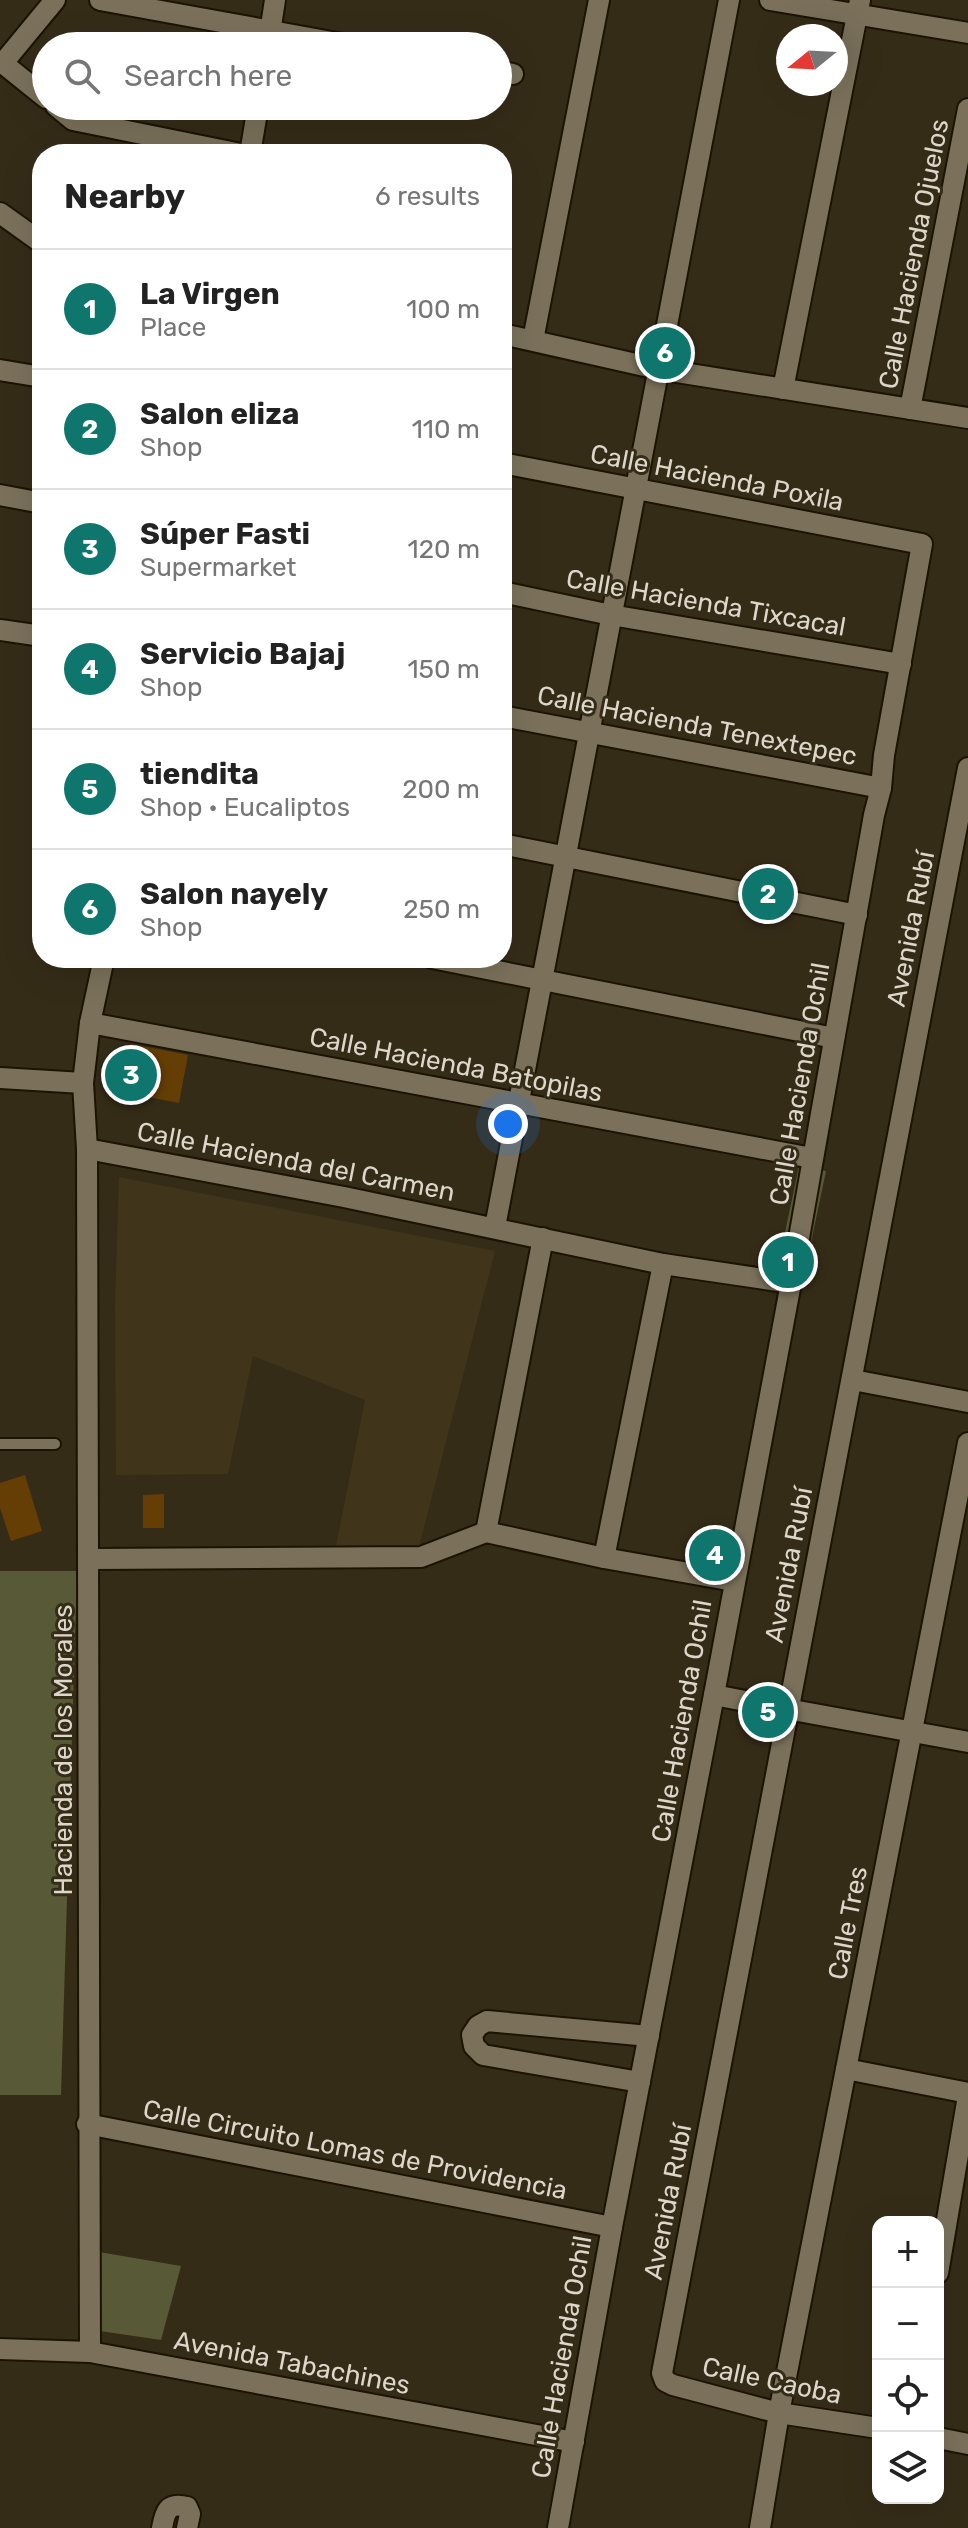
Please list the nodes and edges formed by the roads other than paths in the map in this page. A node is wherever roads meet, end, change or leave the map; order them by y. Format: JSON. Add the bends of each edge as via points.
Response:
{"nodes":[{"id":1,"x":55,"y":0,"type":"edge"},
{"id":2,"x":100,"y":0,"type":"edge"},
{"id":3,"x":275,"y":0,"type":"edge"},
{"id":4,"x":599,"y":0,"type":"edge"},
{"id":5,"x":729,"y":0,"type":"edge"},
{"id":6,"x":770,"y":0,"type":"edge"},
{"id":7,"x":859,"y":7,"type":"edge"},
{"id":8,"x":239,"y":32,"type":"edge"},
{"id":9,"x":270,"y":32,"type":"edge"},
{"id":10,"x":968,"y":33,"type":"edge"},
{"id":11,"x":1,"y":62,"type":"edge"},
{"id":12,"x":32,"y":87,"type":"edge"},
{"id":13,"x":968,"y":109,"type":"edge"},
{"id":14,"x":73,"y":120,"type":"edge"},
{"id":15,"x":256,"y":120,"type":"edge"},
{"id":16,"x":192,"y":144,"type":"edge"},
{"id":17,"x":252,"y":144,"type":"edge"},
{"id":18,"x":0,"y":213,"type":"edge"},
{"id":19,"x":32,"y":236,"type":"edge"},
{"id":20,"x":512,"y":336,"type":"edge"},
{"id":21,"x":533,"y":340,"type":"junction"},
{"id":22,"x":658,"y":369,"type":"junction"},
{"id":23,"x":0,"y":370,"type":"edge"},
{"id":24,"x":32,"y":375,"type":"edge"},
{"id":25,"x":783,"y":389,"type":"junction"},
{"id":26,"x":910,"y":409,"type":"junction"},
{"id":27,"x":968,"y":418,"type":"edge"},
{"id":28,"x":512,"y":465,"type":"edge"},
{"id":29,"x":635,"y":489,"type":"junction"},
{"id":30,"x":0,"y":495,"type":"edge"},
{"id":31,"x":32,"y":501,"type":"edge"},
{"id":32,"x":922,"y":544,"type":"joint"},
{"id":33,"x":512,"y":594,"type":"edge"},
{"id":34,"x":611,"y":615,"type":"junction"},
{"id":35,"x":0,"y":630,"type":"edge"},
{"id":36,"x":32,"y":635,"type":"edge"},
{"id":37,"x":901,"y":664,"type":"junction"},
{"id":38,"x":512,"y":718,"type":"edge"},
{"id":39,"x":589,"y":731,"type":"junction"},
{"id":40,"x":968,"y":768,"type":"edge"},
{"id":41,"x":881,"y":788,"type":"junction"},
{"id":42,"x":961,"y":845,"type":"edge"},
{"id":43,"x":512,"y":846,"type":"edge"},
{"id":44,"x":565,"y":857,"type":"junction"},
{"id":45,"x":857,"y":915,"type":"junction"},
{"id":46,"x":102,"y":968,"type":"edge"},
{"id":47,"x":484,"y":968,"type":"edge"},
{"id":48,"x":542,"y":979,"type":"junction"},
{"id":49,"x":90,"y":1023,"type":"junction"},
{"id":50,"x":834,"y":1038,"type":"junction"},
{"id":51,"x":0,"y":1078,"type":"edge"},
{"id":52,"x":83,"y":1083,"type":"junction"},
{"id":53,"x":518,"y":1104,"type":"junction"},
{"id":54,"x":87,"y":1149,"type":"junction"},
{"id":55,"x":812,"y":1158,"type":"junction"},
{"id":56,"x":495,"y":1227,"type":"junction"},
{"id":57,"x":543,"y":1238,"type":"junction"},
{"id":58,"x":663,"y":1264,"type":"junction"},
{"id":59,"x":791,"y":1283,"type":"junction"},
{"id":60,"x":853,"y":1380,"type":"junction"},
{"id":61,"x":968,"y":1402,"type":"edge"},
{"id":62,"x":968,"y":1443,"type":"edge"},
{"id":63,"x":0,"y":1444,"type":"edge"},
{"id":64,"x":55,"y":1444,"type":"dead end"},
{"id":65,"x":486,"y":1532,"type":"junction"},
{"id":66,"x":604,"y":1558,"type":"junction"},
{"id":67,"x":90,"y":1559,"type":"junction"},
{"id":68,"x":734,"y":1581,"type":"junction"},
{"id":69,"x":714,"y":1695,"type":"junction"},
{"id":70,"x":787,"y":1709,"type":"junction"},
{"id":71,"x":912,"y":1732,"type":"junction"},
{"id":72,"x":968,"y":1742,"type":"edge"},
{"id":73,"x":649,"y":2036,"type":"junction"},
{"id":74,"x":846,"y":2069,"type":"junction"},
{"id":75,"x":640,"y":2082,"type":"junction"},
{"id":76,"x":968,"y":2095,"type":"edge"},
{"id":77,"x":87,"y":2124,"type":"junction"},
{"id":78,"x":612,"y":2227,"type":"junction"},
{"id":79,"x":944,"y":2237,"type":"edge"},
{"id":80,"x":0,"y":2349,"type":"edge"},
{"id":81,"x":90,"y":2352,"type":"junction"},
{"id":82,"x":662,"y":2373,"type":"joint"},
{"id":83,"x":779,"y":2413,"type":"junction"},
{"id":84,"x":872,"y":2427,"type":"edge"},
{"id":85,"x":944,"y":2439,"type":"edge"},
{"id":86,"x":574,"y":2442,"type":"junction"},
{"id":87,"x":968,"y":2444,"type":"edge"},
{"id":88,"x":162,"y":2528,"type":"edge"},
{"id":89,"x":187,"y":2528,"type":"edge"},
{"id":90,"x":558,"y":2528,"type":"edge"},
{"id":91,"x":760,"y":2528,"type":"edge"}],
"edges":[{"from":1,"to":11,"type":"street"},
{"from":2,"to":8,"type":"street"},
{"from":3,"to":9,"type":"street"},
{"from":4,"to":21,"type":"street"},
{"from":5,"to":22,"type":"street"},
{"from":6,"to":7,"type":"street"},
{"from":7,"to":10,"type":"street"},
{"from":7,"to":25,"type":"street"},
{"from":11,"to":12,"type":"street"},
{"from":13,"to":26,"type":"street","name":"Calle Hacienda Ojuelos"},
{"from":14,"to":16,"type":"street"},
{"from":15,"to":17,"type":"street"},
{"from":18,"to":19,"type":"street"},
{"from":20,"to":21,"type":"street"},
{"from":21,"to":22,"type":"street"},
{"from":22,"to":25,"type":"street"},
{"from":22,"to":29,"type":"street"},
{"from":23,"to":24,"type":"street"},
{"from":25,"to":26,"type":"street"},
{"from":26,"to":27,"type":"street"},
{"from":28,"to":29,"type":"street","name":"Calle Hacienda Poxila"},
{"from":29,"to":32,"type":"street","name":"Calle Hacienda Poxila"},
{"from":29,"to":34,"type":"street"},
{"from":30,"to":31,"type":"street"},
{"from":32,"to":37,"type":"street","name":"Calle Hacienda Ochil"},
{"from":33,"to":34,"type":"street","name":"Calle Hacienda Tixcacal"},
{"from":34,"to":37,"type":"street","name":"Calle Hacienda Tixcacal"},
{"from":34,"to":39,"type":"street"},
{"from":35,"to":36,"type":"street"},
{"from":37,"to":41,"type":"street","name":"Calle Hacienda Ochil"},
{"from":38,"to":39,"type":"street","name":"Calle Hacienda Tenextepec"},
{"from":39,"to":41,"type":"street","name":"Calle Hacienda Tenextepec"},
{"from":39,"to":44,"type":"street"},
{"from":40,"to":42,"type":"street","name":"Avenida Rubí"},
{"from":41,"to":45,"type":"street","name":"Calle Hacienda Ochil"},
{"from":42,"to":60,"type":"street","name":"Avenida Rubí"},
{"from":43,"to":44,"type":"street"},
{"from":44,"to":45,"type":"street"},
{"from":44,"to":48,"type":"street"},
{"from":45,"to":50,"type":"street","name":"Calle Hacienda Ochil"},
{"from":46,"to":49,"type":"street","name":"Hacienda de los Morales"},
{"from":47,"to":48,"type":"street"},
{"from":48,"to":50,"type":"street"},
{"from":48,"to":53,"type":"street"},
{"from":49,"to":52,"type":"street","name":"Hacienda de los Morales"},
{"from":49,"to":53,"type":"street","name":"Calle Hacienda Batopilas"},
{"from":50,"to":55,"type":"street","name":"Calle Hacienda Ochil"},
{"from":51,"to":52,"type":"street"},
{"from":52,"to":54,"type":"street","name":"Hacienda de los Morales"},
{"from":53,"to":55,"type":"street","name":"Calle Hacienda Batopilas"},
{"from":53,"to":56,"type":"street"},
{"from":54,"to":56,"type":"street","name":"Calle Hacienda del Carmen"},
{"from":54,"to":67,"type":"street","name":"Hacienda de los Morales"},
{"from":55,"to":59,"type":"street","name":"Calle Hacienda Ochil"},
{"from":56,"to":57,"type":"street","name":"Calle Hacienda del Carmen"},
{"from":57,"to":58,"type":"street","name":"Calle Hacienda del Carmen"},
{"from":57,"to":65,"type":"street"},
{"from":58,"to":59,"type":"street","name":"Calle Hacienda del Carmen"},
{"from":58,"to":66,"type":"street"},
{"from":59,"to":68,"type":"street","name":"Calle Hacienda Ochil"},
{"from":60,"to":61,"type":"street"},
{"from":60,"to":70,"type":"street","name":"Avenida Rubí"},
{"from":62,"to":71,"type":"street","name":"Calle Tres"},
{"from":63,"to":64,"type":"lane"},
{"from":65,"to":66,"type":"street"},
{"from":65,"to":67,"type":"street","via":[[421,1557]]},
{"from":66,"to":68,"type":"street"},
{"from":67,"to":77,"type":"street","name":"Hacienda de los Morales"},
{"from":68,"to":69,"type":"street","name":"Calle Hacienda Ochil"},
{"from":69,"to":70,"type":"street"},
{"from":69,"to":73,"type":"street","name":"Calle Hacienda Ochil"},
{"from":70,"to":71,"type":"street"},
{"from":70,"to":82,"type":"street","name":"Avenida Rubí"},
{"from":71,"to":72,"type":"street"},
{"from":71,"to":74,"type":"street","name":"Calle Tres"},
{"from":73,"to":75,"type":"street","name":"Calle Hacienda Ochil"},
{"from":73,"to":75,"type":"street","via":[[487,2021],[472,2035],[483,2055]]},
{"from":74,"to":76,"type":"street"},
{"from":74,"to":83,"type":"street","name":"Calle Tres"},
{"from":75,"to":78,"type":"street","name":"Calle Hacienda Ochil"},
{"from":76,"to":79,"type":"street"},
{"from":77,"to":78,"type":"street","name":"Calle Circuito Lomas de Providencia"},
{"from":77,"to":81,"type":"street","name":"Hacienda de los Morales"},
{"from":78,"to":86,"type":"street","name":"Calle Hacienda Ochil"},
{"from":80,"to":81,"type":"street","name":"Avenida Tabachines"},
{"from":81,"to":86,"type":"street","name":"Avenida Tabachines"},
{"from":82,"to":83,"type":"street","name":"Calle Caoba","via":[[673,2385]]},
{"from":83,"to":84,"type":"street","name":"Calle Caoba"},
{"from":83,"to":91,"type":"street","name":"Calle Tres"},
{"from":85,"to":87,"type":"street"},
{"from":86,"to":90,"type":"street","name":"Calle Hacienda Ochil"},
{"from":88,"to":89,"type":"street","via":[[165,2510],[179,2505],[190,2514]]}]}
